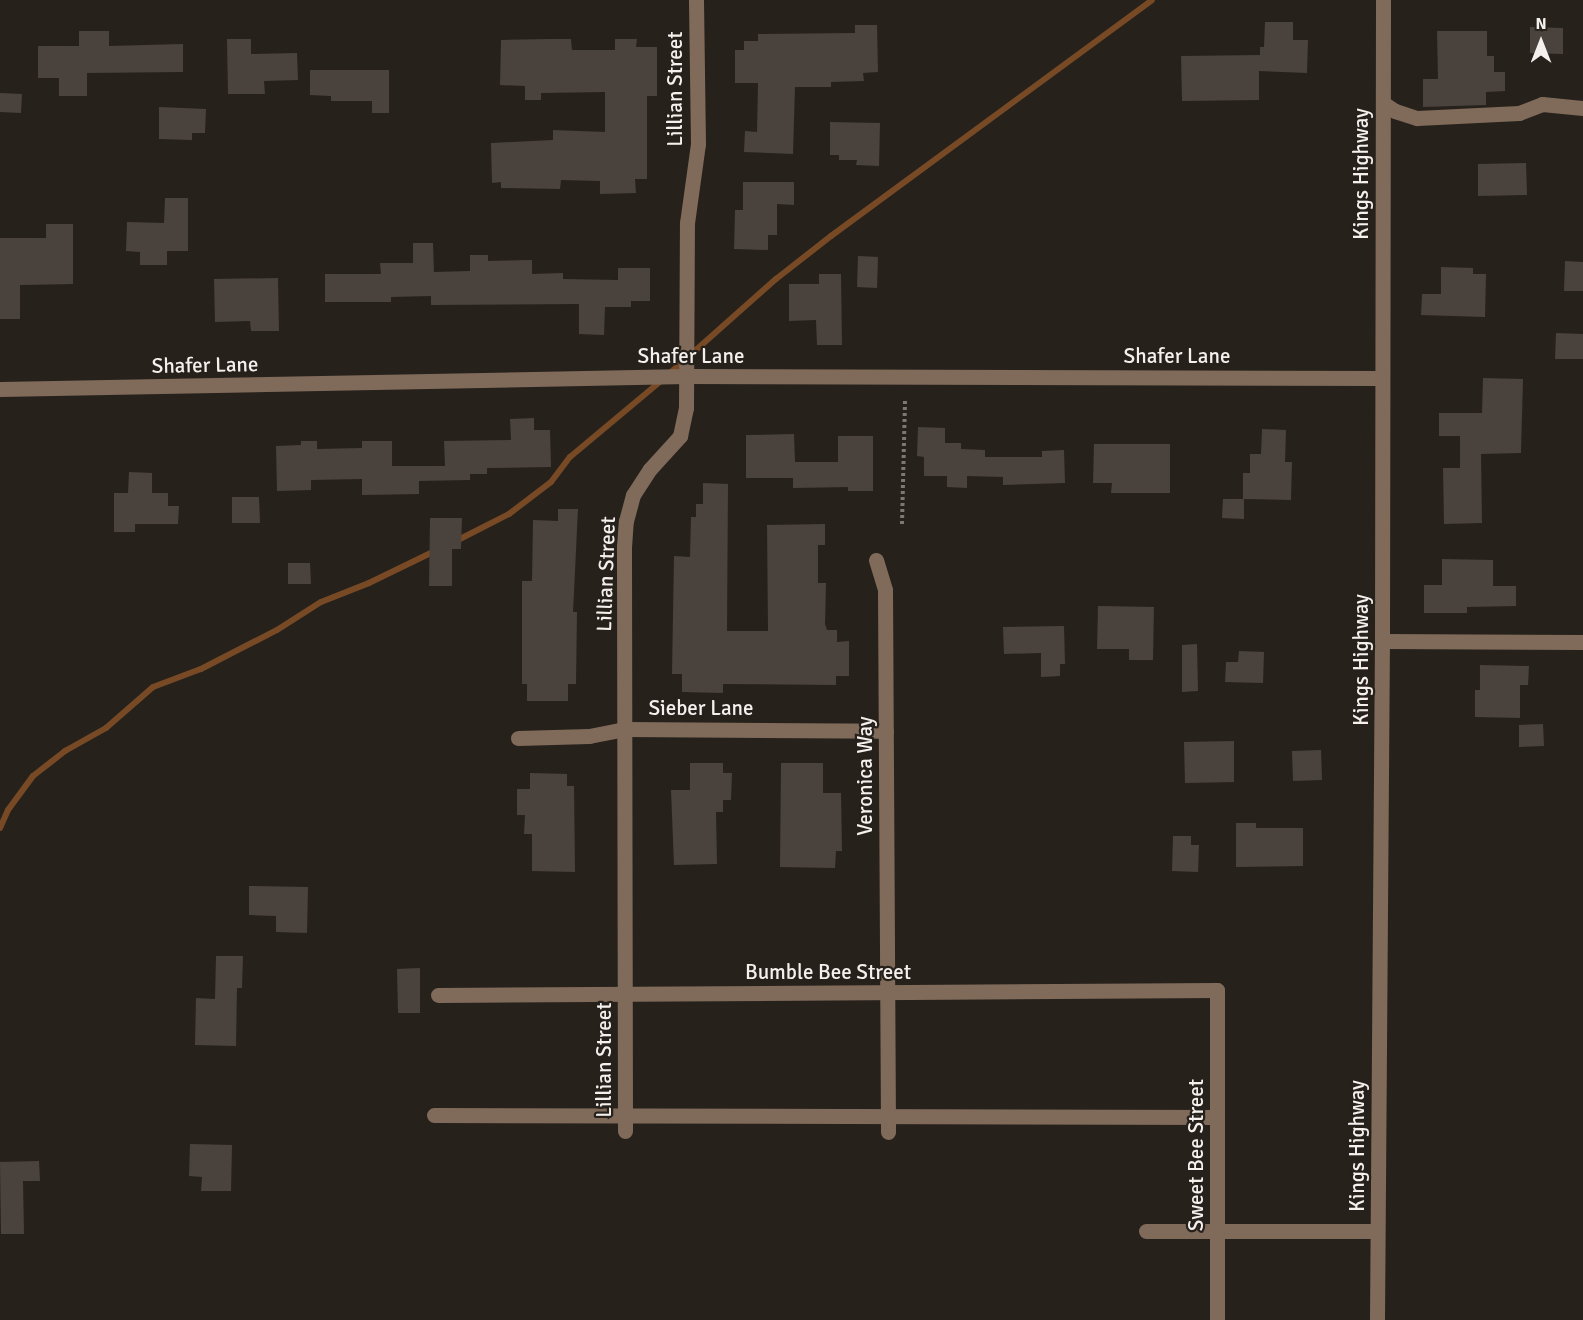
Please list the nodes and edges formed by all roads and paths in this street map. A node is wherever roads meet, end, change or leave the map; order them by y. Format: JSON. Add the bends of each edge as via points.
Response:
{"nodes":[{"id":1,"x":696,"y":0,"type":"edge"},
{"id":2,"x":1383,"y":0,"type":"edge"},
{"id":3,"x":1383,"y":103,"type":"junction"},
{"id":4,"x":1583,"y":108,"type":"edge"},
{"id":5,"x":687,"y":376,"type":"junction"},
{"id":6,"x":1382,"y":378,"type":"junction"},
{"id":7,"x":0,"y":389,"type":"edge"},
{"id":8,"x":904,"y":399,"type":"dead end"},
{"id":9,"x":902,"y":524,"type":"dead end"},
{"id":10,"x":876,"y":560,"type":"dead end"},
{"id":11,"x":1382,"y":641,"type":"junction"},
{"id":12,"x":1583,"y":642,"type":"edge"},
{"id":13,"x":625,"y":729,"type":"junction"},
{"id":14,"x":886,"y":730,"type":"junction"},
{"id":15,"x":518,"y":738,"type":"dead end"},
{"id":16,"x":1217,"y":990,"type":"joint"},
{"id":17,"x":887,"y":992,"type":"junction"},
{"id":18,"x":625,"y":994,"type":"junction"},
{"id":19,"x":438,"y":995,"type":"dead end"},
{"id":20,"x":434,"y":1115,"type":"dead end"},
{"id":21,"x":1217,"y":1118,"type":"junction"},
{"id":22,"x":625,"y":1123,"type":"junction"},
{"id":23,"x":888,"y":1124,"type":"junction"},
{"id":24,"x":1146,"y":1231,"type":"dead end"},
{"id":25,"x":1217,"y":1231,"type":"junction"},
{"id":26,"x":1377,"y":1231,"type":"junction"},
{"id":27,"x":1217,"y":1320,"type":"edge"},
{"id":28,"x":1377,"y":1320,"type":"edge"}],
"edges":[{"from":1,"to":5,"type":"street","name":"Lillian Street","via":[[698,144],[687,223]]},
{"from":2,"to":3,"type":"street","name":"Kings Highway"},
{"from":3,"to":4,"type":"street","via":[[1417,118],[1519,113],[1542,104]]},
{"from":3,"to":6,"type":"street","name":"Kings Highway"},
{"from":5,"to":6,"type":"street","name":"Shafer Lane"},
{"from":5,"to":7,"type":"street","name":"Shafer Lane"},
{"from":5,"to":13,"type":"street","name":"Lillian Street","via":[[680,436],[633,495],[626,521]]},
{"from":6,"to":11,"type":"street","name":"Kings Highway"},
{"from":8,"to":9,"type":"path"},
{"from":10,"to":14,"type":"street","name":"Veronica Way","via":[[885,590]]},
{"from":11,"to":12,"type":"street"},
{"from":11,"to":26,"type":"street","name":"Kings Highway"},
{"from":13,"to":14,"type":"street","name":"Sieber Lane"},
{"from":13,"to":15,"type":"street","name":"Sieber Lane","via":[[589,736]]},
{"from":13,"to":18,"type":"street","name":"Lillian Street"},
{"from":14,"to":17,"type":"street","name":"Veronica Way"},
{"from":16,"to":17,"type":"street","name":"Bumble Bee Street"},
{"from":16,"to":21,"type":"street","name":"Sweet Bee Street"},
{"from":17,"to":18,"type":"street","name":"Bumble Bee Street"},
{"from":17,"to":23,"type":"street","name":"Veronica Way"},
{"from":18,"to":19,"type":"street","name":"Bumble Bee Street"},
{"from":18,"to":22,"type":"street","name":"Lillian Street"},
{"from":20,"to":22,"type":"street"},
{"from":21,"to":23,"type":"street"},
{"from":21,"to":25,"type":"street","name":"Sweet Bee Street"},
{"from":22,"to":23,"type":"street"},
{"from":24,"to":25,"type":"street"},
{"from":25,"to":26,"type":"street"},
{"from":25,"to":27,"type":"street","name":"Sweet Bee Street"},
{"from":26,"to":28,"type":"street","name":"Kings Highway"}]}
